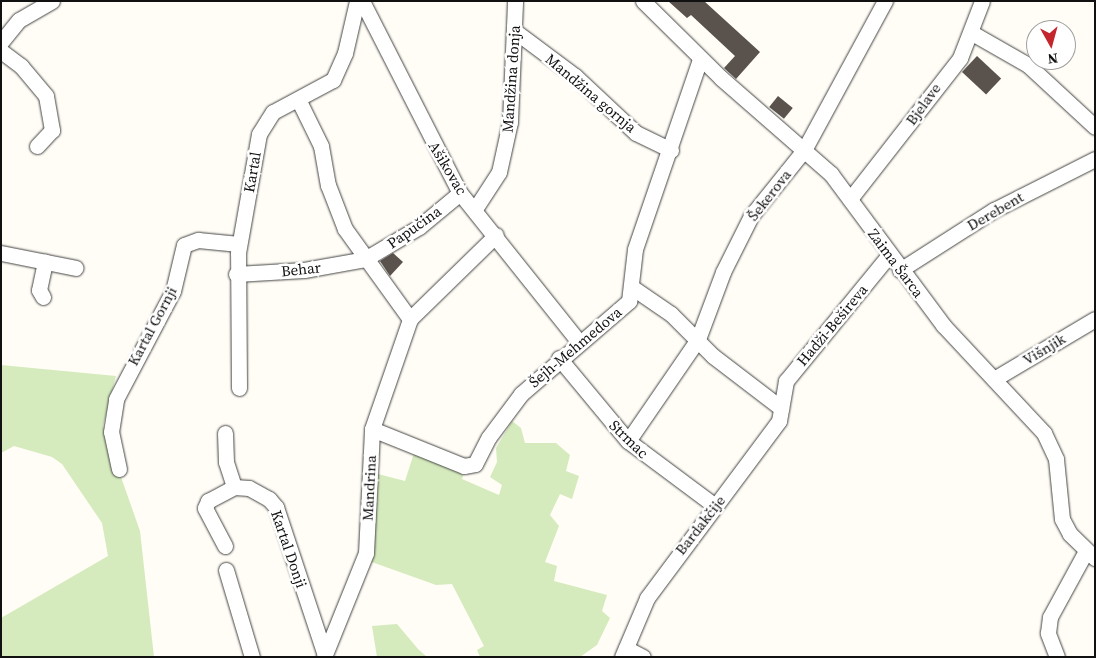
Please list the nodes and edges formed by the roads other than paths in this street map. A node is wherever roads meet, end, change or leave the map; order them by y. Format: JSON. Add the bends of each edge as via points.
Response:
{"nodes":[{"id":1,"x":52,"y":1,"type":"edge"},
{"id":2,"x":357,"y":1,"type":"edge"},
{"id":3,"x":362,"y":1,"type":"edge"},
{"id":4,"x":515,"y":1,"type":"edge"},
{"id":5,"x":643,"y":1,"type":"edge"},
{"id":6,"x":885,"y":1,"type":"edge"},
{"id":7,"x":982,"y":1,"type":"edge"},
{"id":8,"x":516,"y":32,"type":"junction"},
{"id":9,"x":972,"y":33,"type":"junction"},
{"id":10,"x":1,"y":42,"type":"edge"},
{"id":11,"x":1,"y":52,"type":"edge"},
{"id":12,"x":700,"y":59,"type":"junction"},
{"id":13,"x":299,"y":101,"type":"junction"},
{"id":14,"x":1095,"y":127,"type":"edge"},
{"id":15,"x":38,"y":146,"type":"dead end"},
{"id":16,"x":670,"y":150,"type":"junction"},
{"id":17,"x":804,"y":150,"type":"junction"},
{"id":18,"x":1095,"y":159,"type":"edge"},
{"id":19,"x":460,"y":193,"type":"junction"},
{"id":20,"x":850,"y":199,"type":"junction"},
{"id":21,"x":475,"y":209,"type":"junction"},
{"id":22,"x":496,"y":235,"type":"junction"},
{"id":23,"x":239,"y":244,"type":"junction"},
{"id":24,"x":1,"y":253,"type":"edge"},
{"id":25,"x":889,"y":255,"type":"junction"},
{"id":26,"x":366,"y":259,"type":"junction"},
{"id":27,"x":45,"y":262,"type":"junction"},
{"id":28,"x":76,"y":268,"type":"dead end"},
{"id":29,"x":900,"y":270,"type":"junction"},
{"id":30,"x":236,"y":274,"type":"junction"},
{"id":31,"x":633,"y":288,"type":"junction"},
{"id":32,"x":43,"y":296,"type":"dead end"},
{"id":33,"x":410,"y":319,"type":"junction"},
{"id":34,"x":1095,"y":319,"type":"edge"},
{"id":35,"x":698,"y":339,"type":"junction"},
{"id":36,"x":579,"y":342,"type":"junction"},
{"id":37,"x":559,"y":358,"type":"junction"},
{"id":38,"x":994,"y":379,"type":"junction"},
{"id":39,"x":239,"y":388,"type":"dead end"},
{"id":40,"x":781,"y":403,"type":"junction"},
{"id":41,"x":372,"y":429,"type":"junction"},
{"id":42,"x":224,"y":433,"type":"dead end"},
{"id":43,"x":628,"y":441,"type":"junction"},
{"id":44,"x":119,"y":469,"type":"dead end"},
{"id":45,"x":234,"y":487,"type":"junction"},
{"id":46,"x":714,"y":505,"type":"junction"},
{"id":47,"x":225,"y":546,"type":"dead end"},
{"id":48,"x":1091,"y":554,"type":"edge"},
{"id":49,"x":226,"y":570,"type":"dead end"},
{"id":50,"x":624,"y":652,"type":"edge"},
{"id":51,"x":325,"y":656,"type":"edge"},
{"id":52,"x":252,"y":657,"type":"edge"},
{"id":53,"x":643,"y":657,"type":"edge"},
{"id":54,"x":1057,"y":657,"type":"edge"}],
"edges":[{"from":1,"to":10,"type":"street","via":[[20,20]]},
{"from":2,"to":13,"type":"street","name":"Kartal","via":[[338,71],[325,87]]},
{"from":3,"to":19,"type":"street","name":"Ašikovac"},
{"from":4,"to":8,"type":"street","name":"Mandžina donja"},
{"from":5,"to":12,"type":"street","name":"Zaima Šarca"},
{"from":6,"to":17,"type":"street","name":"Šekerova"},
{"from":7,"to":9,"type":"street","name":"Bjelave"},
{"from":8,"to":16,"type":"street","name":"Mandžina gornja","via":[[575,76],[636,132]]},
{"from":8,"to":21,"type":"street","name":"Mandžina donja","via":[[510,122],[498,172]]},
{"from":9,"to":14,"type":"street","via":[[1028,66]]},
{"from":9,"to":20,"type":"street","name":"Bjelave","via":[[960,58]]},
{"from":11,"to":15,"type":"street","via":[[21,66],[46,96],[52,130]]},
{"from":12,"to":16,"type":"street","name":"Šejh-Mehmedova"},
{"from":12,"to":17,"type":"street","name":"Zaima Šarca"},
{"from":13,"to":23,"type":"street","name":"Kartal","via":[[273,112],[259,134]]},
{"from":13,"to":26,"type":"street","via":[[321,146],[336,211]]},
{"from":16,"to":31,"type":"street","name":"Šejh-Mehmedova","via":[[635,249]]},
{"from":17,"to":20,"type":"street","name":"Zaima Šarca","via":[[832,174]]},
{"from":17,"to":35,"type":"street","name":"Šekerova","via":[[750,216],[723,272]]},
{"from":18,"to":29,"type":"street","name":"Derebent","via":[[994,210]]},
{"from":19,"to":21,"type":"street","name":"Ašikovac"},
{"from":19,"to":26,"type":"street","name":"Papučina","via":[[419,227]]},
{"from":20,"to":25,"type":"street","name":"Zaima Šarca"},
{"from":21,"to":22,"type":"street","name":"Ašikovac"},
{"from":22,"to":33,"type":"street","name":"Mandrina"},
{"from":22,"to":36,"type":"street","name":"Ašikovac"},
{"from":23,"to":30,"type":"street","name":"Kartal"},
{"from":23,"to":44,"type":"street","name":"Kartal Gornji","via":[[198,240],[184,245],[173,291],[116,399],[111,432]]},
{"from":24,"to":27,"type":"street"},
{"from":25,"to":29,"type":"street","name":"Zaima Šarca"},
{"from":25,"to":40,"type":"street","name":"Hadži-Bešireva","via":[[856,300],[790,376]]},
{"from":26,"to":30,"type":"street","name":"Behar","via":[[304,270]]},
{"from":26,"to":33,"type":"street"},
{"from":27,"to":28,"type":"street"},
{"from":27,"to":32,"type":"street","via":[[39,290]]},
{"from":29,"to":38,"type":"street","name":"Zaima Šarca","via":[[943,325]]},
{"from":30,"to":39,"type":"street","name":"Kartal"},
{"from":31,"to":35,"type":"street","via":[[671,314]]},
{"from":31,"to":36,"type":"street","name":"Šejh-Mehmedova","via":[[629,301]]},
{"from":33,"to":41,"type":"street","name":"Mandrina"},
{"from":34,"to":38,"type":"street","name":"Višnjik"},
{"from":35,"to":40,"type":"street","via":[[714,356]]},
{"from":35,"to":43,"type":"street","name":"Šekerova"},
{"from":36,"to":37,"type":"street","name":"Šejh-Mehmedova"},
{"from":37,"to":41,"type":"street","name":"Šejh-Mehmedova","via":[[521,394],[475,464],[464,466]]},
{"from":37,"to":43,"type":"street","name":"Strmac"},
{"from":38,"to":48,"type":"street","name":"Zaima Šarca","via":[[1050,441],[1056,459],[1062,519],[1070,534]]},
{"from":40,"to":46,"type":"street","name":"Bardakčije","via":[[779,421]]},
{"from":41,"to":51,"type":"street","name":"Mandrina","via":[[366,553]]},
{"from":42,"to":45,"type":"street","via":[[226,462]]},
{"from":43,"to":46,"type":"street","name":"Strmac"},
{"from":45,"to":47,"type":"street","via":[[208,501],[205,508]]},
{"from":45,"to":51,"type":"street","name":"Kartal Donji","via":[[249,488],[276,507]]},
{"from":46,"to":50,"type":"street","name":"Bardakčije","via":[[647,598]]},
{"from":48,"to":54,"type":"street","via":[[1050,617],[1048,633]]},
{"from":49,"to":52,"type":"street"},
{"from":50,"to":53,"type":"street"}]}
